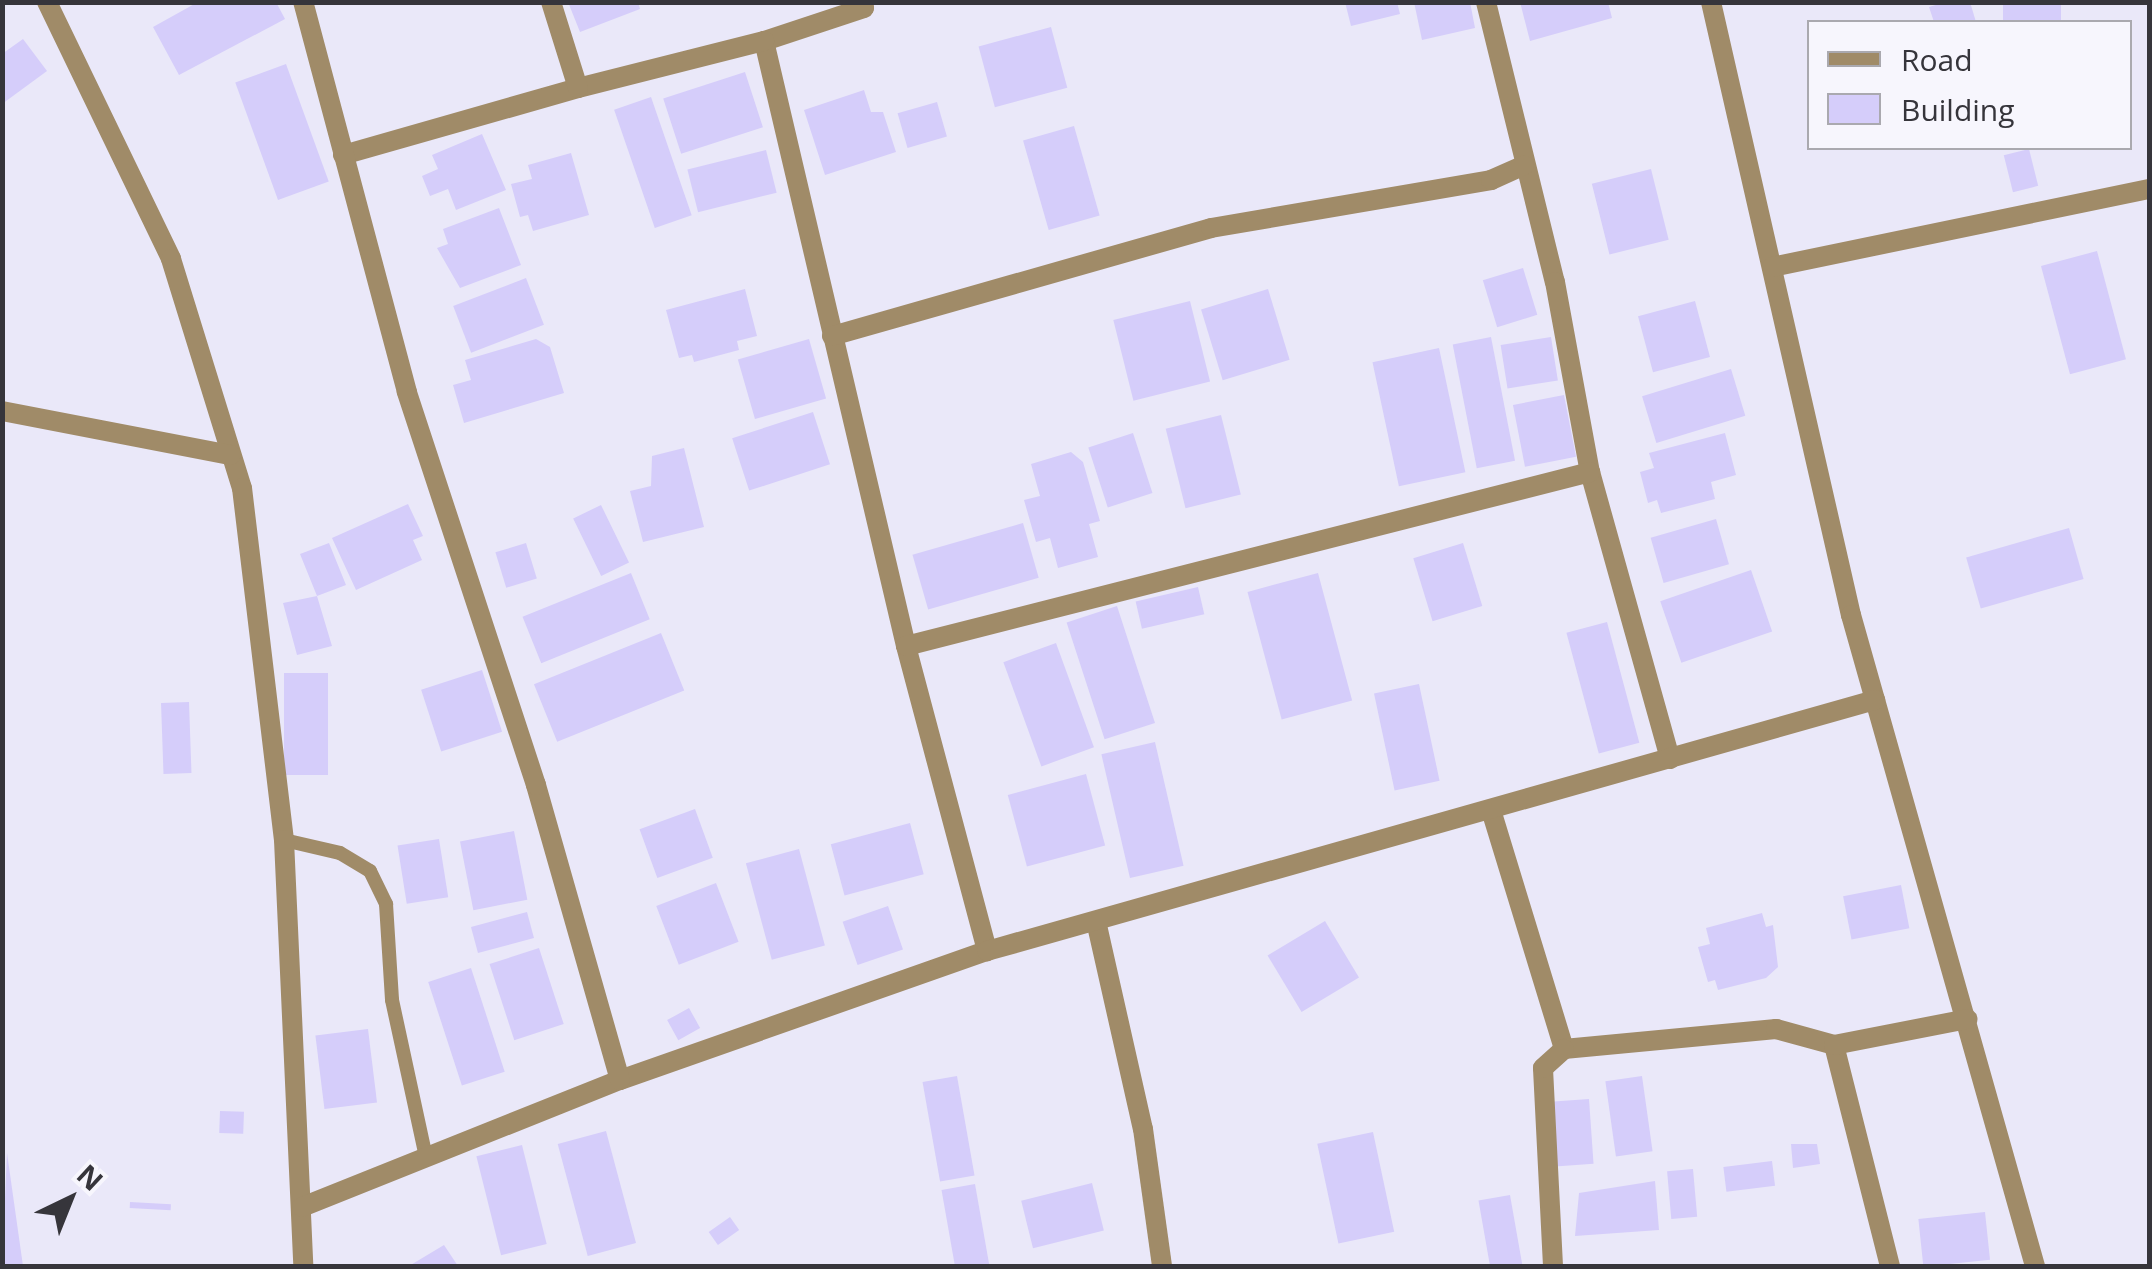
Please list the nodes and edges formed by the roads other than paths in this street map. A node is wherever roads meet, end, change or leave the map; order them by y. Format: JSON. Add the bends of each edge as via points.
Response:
{"nodes":[{"id":1,"x":47,"y":2,"type":"edge"},
{"id":2,"x":303,"y":2,"type":"edge"},
{"id":3,"x":551,"y":2,"type":"edge"},
{"id":4,"x":885,"y":2,"type":"edge"},
{"id":5,"x":1486,"y":2,"type":"edge"},
{"id":6,"x":1711,"y":2,"type":"edge"},
{"id":7,"x":863,"y":6,"type":"edge"},
{"id":8,"x":764,"y":41,"type":"junction"},
{"id":9,"x":578,"y":88,"type":"junction"},
{"id":10,"x":344,"y":155,"type":"junction"},
{"id":11,"x":1524,"y":165,"type":"junction"},
{"id":12,"x":2150,"y":189,"type":"edge"},
{"id":13,"x":1772,"y":267,"type":"junction"},
{"id":14,"x":832,"y":336,"type":"junction"},
{"id":15,"x":2,"y":411,"type":"edge"},
{"id":16,"x":231,"y":455,"type":"junction"},
{"id":17,"x":1590,"y":472,"type":"junction"},
{"id":18,"x":906,"y":646,"type":"junction"},
{"id":19,"x":1875,"y":700,"type":"junction"},
{"id":20,"x":1670,"y":758,"type":"junction"},
{"id":21,"x":1491,"y":810,"type":"junction"},
{"id":22,"x":284,"y":840,"type":"junction"},
{"id":23,"x":1096,"y":921,"type":"junction"},
{"id":24,"x":987,"y":951,"type":"junction"},
{"id":25,"x":1968,"y":1019,"type":"junction"},
{"id":26,"x":1834,"y":1045,"type":"junction"},
{"id":27,"x":1564,"y":1050,"type":"junction"},
{"id":28,"x":620,"y":1080,"type":"junction"},
{"id":29,"x":426,"y":1157,"type":"junction"},
{"id":30,"x":302,"y":1207,"type":"junction"},
{"id":31,"x":304,"y":1266,"type":"edge"},
{"id":32,"x":1162,"y":1266,"type":"edge"},
{"id":33,"x":1553,"y":1266,"type":"edge"},
{"id":34,"x":1890,"y":1266,"type":"edge"},
{"id":35,"x":2036,"y":1266,"type":"edge"}],
"edges":[{"from":1,"to":16,"type":"street","via":[[170,259]]},
{"from":2,"to":10,"type":"street"},
{"from":3,"to":9,"type":"street"},
{"from":4,"to":7,"type":"street"},
{"from":5,"to":11,"type":"street"},
{"from":6,"to":13,"type":"street"},
{"from":7,"to":8,"type":"street"},
{"from":8,"to":9,"type":"street"},
{"from":8,"to":14,"type":"street"},
{"from":9,"to":10,"type":"street"},
{"from":10,"to":28,"type":"street","via":[[407,392],[536,785]]},
{"from":11,"to":14,"type":"street","via":[[1490,180],[1211,228]]},
{"from":11,"to":17,"type":"street","via":[[1555,282]]},
{"from":12,"to":13,"type":"street"},
{"from":13,"to":19,"type":"street"},
{"from":14,"to":18,"type":"street"},
{"from":15,"to":16,"type":"street"},
{"from":16,"to":22,"type":"street","via":[[242,488]]},
{"from":17,"to":18,"type":"street"},
{"from":17,"to":20,"type":"street"},
{"from":18,"to":24,"type":"street"},
{"from":19,"to":20,"type":"street"},
{"from":19,"to":25,"type":"street"},
{"from":20,"to":21,"type":"street"},
{"from":21,"to":23,"type":"street"},
{"from":21,"to":27,"type":"street"},
{"from":22,"to":29,"type":"lane","via":[[340,853],[370,871],[386,904],[392,1000]]},
{"from":22,"to":30,"type":"street"},
{"from":23,"to":24,"type":"street"},
{"from":23,"to":32,"type":"street","via":[[1143,1130]]},
{"from":24,"to":28,"type":"street"},
{"from":25,"to":26,"type":"street"},
{"from":25,"to":35,"type":"street"},
{"from":26,"to":27,"type":"street","via":[[1776,1029]]},
{"from":26,"to":34,"type":"street"},
{"from":27,"to":33,"type":"street","via":[[1543,1068]]},
{"from":28,"to":29,"type":"street"},
{"from":29,"to":30,"type":"street"},
{"from":30,"to":31,"type":"street"}]}
